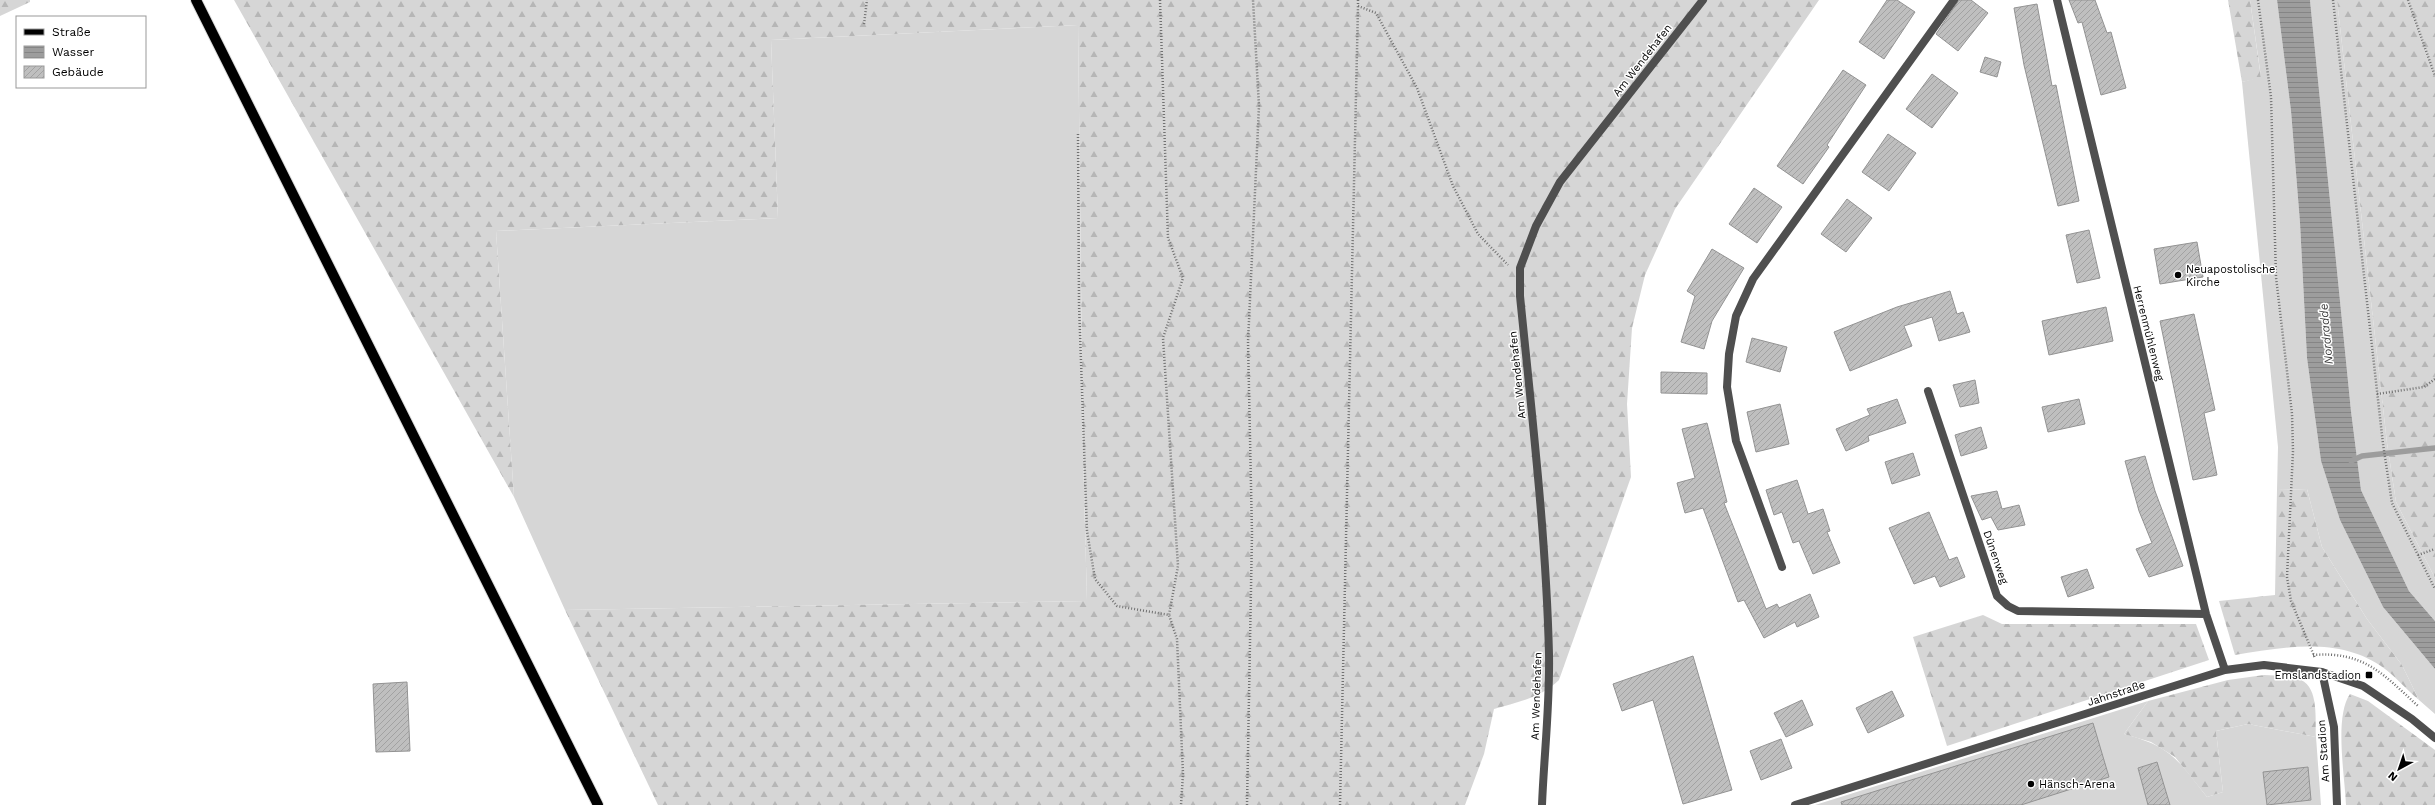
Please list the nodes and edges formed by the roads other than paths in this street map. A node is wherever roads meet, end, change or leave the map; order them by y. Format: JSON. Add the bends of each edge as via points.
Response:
{"nodes":[{"id":1,"x":196,"y":0,"type":"edge"},
{"id":2,"x":1703,"y":0,"type":"edge"},
{"id":3,"x":1954,"y":0,"type":"edge"},
{"id":4,"x":2057,"y":0,"type":"edge"},
{"id":5,"x":1928,"y":390,"type":"dead end"},
{"id":6,"x":1782,"y":568,"type":"dead end"},
{"id":7,"x":2206,"y":614,"type":"junction"},
{"id":8,"x":2225,"y":670,"type":"junction"},
{"id":9,"x":2322,"y":672,"type":"junction"},
{"id":10,"x":2435,"y":738,"type":"edge"},
{"id":11,"x":598,"y":805,"type":"edge"},
{"id":12,"x":1542,"y":805,"type":"edge"},
{"id":13,"x":1795,"y":805,"type":"edge"},
{"id":14,"x":2337,"y":805,"type":"edge"}],
"edges":[{"from":1,"to":11,"type":"main road"},
{"from":2,"to":12,"type":"street","name":"Am Wendehafen","via":[[1560,182],[1536,226],[1520,268],[1544,542],[1549,655]]},
{"from":3,"to":6,"type":"street","via":[[1754,279],[1736,316],[1729,354],[1727,387],[1736,441]]},
{"from":4,"to":7,"type":"street","name":"Herrenmühlenweg"},
{"from":5,"to":7,"type":"street","name":"Dünenweg","via":[[1997,596],[2008,606],[2018,610]]},
{"from":7,"to":8,"type":"street","name":"Herrenmühlenweg"},
{"from":8,"to":9,"type":"street","name":"Jahnstraße","via":[[2264,665]]},
{"from":8,"to":13,"type":"street","name":"Jahnstraße"},
{"from":9,"to":10,"type":"street","name":"Jahnstraße","via":[[2363,686]]},
{"from":9,"to":14,"type":"street","name":"Am Stadion","via":[[2334,727]]}]}
